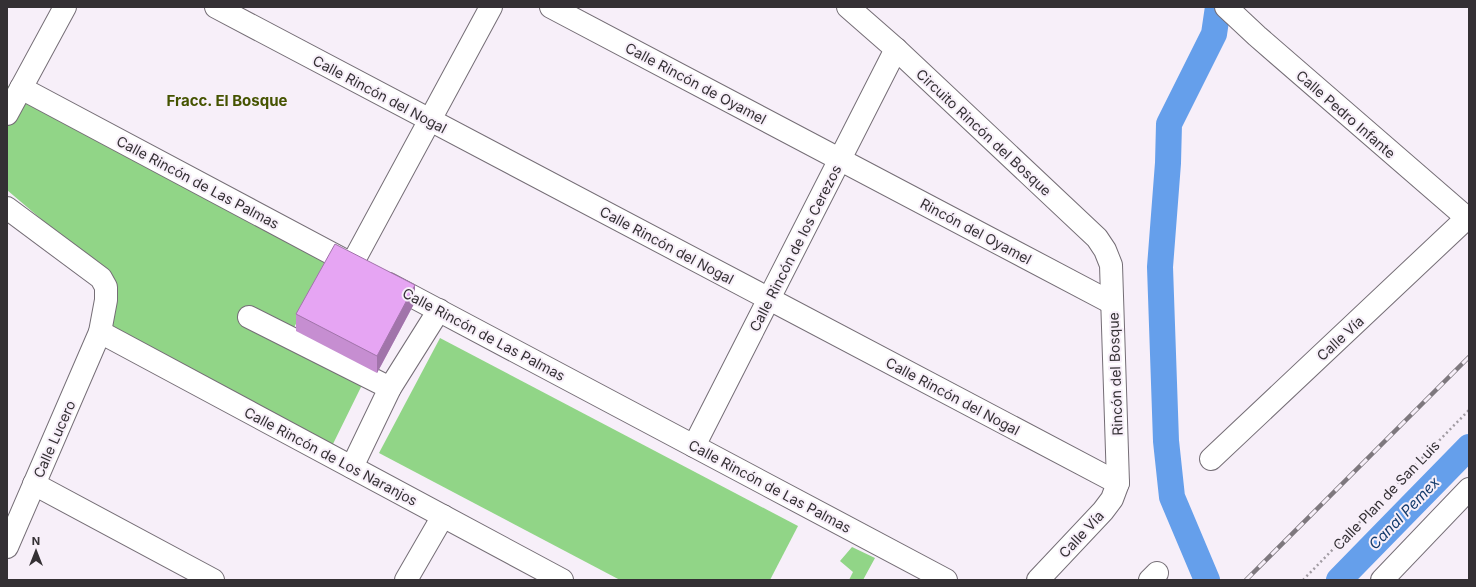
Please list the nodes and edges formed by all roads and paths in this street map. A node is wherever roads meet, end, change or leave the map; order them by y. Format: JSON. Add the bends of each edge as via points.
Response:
{"nodes":[{"id":1,"x":65,"y":7,"type":"edge"},
{"id":2,"x":216,"y":7,"type":"edge"},
{"id":3,"x":491,"y":7,"type":"edge"},
{"id":4,"x":551,"y":7,"type":"edge"},
{"id":5,"x":848,"y":7,"type":"edge"},
{"id":6,"x":1226,"y":7,"type":"edge"},
{"id":7,"x":896,"y":49,"type":"junction"},
{"id":8,"x":21,"y":88,"type":"junction"},
{"id":9,"x":7,"y":114,"type":"edge"},
{"id":10,"x":430,"y":120,"type":"junction"},
{"id":11,"x":840,"y":159,"type":"junction"},
{"id":12,"x":7,"y":208,"type":"edge"},
{"id":13,"x":1468,"y":217,"type":"edge"},
{"id":14,"x":352,"y":264,"type":"junction"},
{"id":15,"x":1111,"y":265,"type":"joint"},
{"id":16,"x":769,"y":299,"type":"junction"},
{"id":17,"x":1112,"y":303,"type":"junction"},
{"id":18,"x":439,"y":310,"type":"junction"},
{"id":19,"x":249,"y":317,"type":"dead end"},
{"id":20,"x":100,"y":332,"type":"junction"},
{"id":21,"x":390,"y":388,"type":"junction"},
{"id":22,"x":1469,"y":410,"type":"edge"},
{"id":23,"x":694,"y":446,"type":"junction"},
{"id":24,"x":1211,"y":459,"type":"dead end"},
{"id":25,"x":352,"y":467,"type":"junction"},
{"id":26,"x":1118,"y":483,"type":"junction"},
{"id":27,"x":34,"y":484,"type":"junction"},
{"id":28,"x":1469,"y":489,"type":"edge"},
{"id":29,"x":443,"y":516,"type":"junction"},
{"id":30,"x":7,"y":547,"type":"edge"},
{"id":31,"x":213,"y":580,"type":"edge"},
{"id":32,"x":406,"y":580,"type":"edge"},
{"id":33,"x":562,"y":580,"type":"edge"},
{"id":34,"x":946,"y":580,"type":"edge"},
{"id":35,"x":1038,"y":580,"type":"edge"},
{"id":36,"x":1303,"y":580,"type":"edge"},
{"id":37,"x":1382,"y":580,"type":"edge"}],
"edges":[{"from":1,"to":8,"type":"street"},
{"from":2,"to":10,"type":"street","name":"Calle Rincón del Nogal"},
{"from":3,"to":10,"type":"street"},
{"from":4,"to":11,"type":"street","name":"Calle Rincón de Oyamel"},
{"from":5,"to":7,"type":"street","name":"Circuito Rincón del Bosque"},
{"from":6,"to":13,"type":"street","name":"Calle Pedro Infante"},
{"from":7,"to":11,"type":"street","name":"Calle Rincón de los Cerezos"},
{"from":7,"to":15,"type":"street","name":"Circuito Rincón del Bosque","via":[[1097,238]]},
{"from":8,"to":9,"type":"street"},
{"from":8,"to":14,"type":"street","name":"Calle Rincón de Las Palmas"},
{"from":10,"to":14,"type":"street"},
{"from":10,"to":16,"type":"street","name":"Calle Rincón del Nogal"},
{"from":11,"to":16,"type":"street","name":"Calle Rincón de los Cerezos"},
{"from":11,"to":17,"type":"street","name":"Rincón del Oyamel"},
{"from":12,"to":20,"type":"street","name":"Calle Lucero","via":[[102,278],[106,287],[106,300]]},
{"from":13,"to":24,"type":"street","name":"Calle Vía"},
{"from":14,"to":18,"type":"street","name":"Calle Rincón de Las Palmas"},
{"from":15,"to":17,"type":"street","name":"Rincón del Bosque"},
{"from":16,"to":23,"type":"street","name":"Calle Rincón de los Cerezos"},
{"from":16,"to":26,"type":"street","name":"Calle Rincón del Nogal"},
{"from":17,"to":26,"type":"street","name":"Rincón del Bosque"},
{"from":18,"to":21,"type":"street"},
{"from":18,"to":23,"type":"street","name":"Calle Rincón de Las Palmas"},
{"from":19,"to":21,"type":"street"},
{"from":20,"to":25,"type":"street","name":"Calle Rincón de Los Naranjos"},
{"from":20,"to":27,"type":"street","name":"Calle Lucero"},
{"from":21,"to":25,"type":"street"},
{"from":22,"to":36,"type":"path","name":"Calle Plan de San Luis"},
{"from":23,"to":34,"type":"street","name":"Calle Rincón de Las Palmas"},
{"from":25,"to":29,"type":"street","name":"Calle Rincón de Los Naranjos"},
{"from":26,"to":35,"type":"street","name":"Calle Vía","via":[[1112,499],[1103,511]]},
{"from":27,"to":30,"type":"street","name":"Calle Lucero"},
{"from":27,"to":31,"type":"street"},
{"from":28,"to":37,"type":"street"},
{"from":29,"to":32,"type":"street"},
{"from":29,"to":33,"type":"street","name":"Calle Rincón de Los Naranjos"}]}
